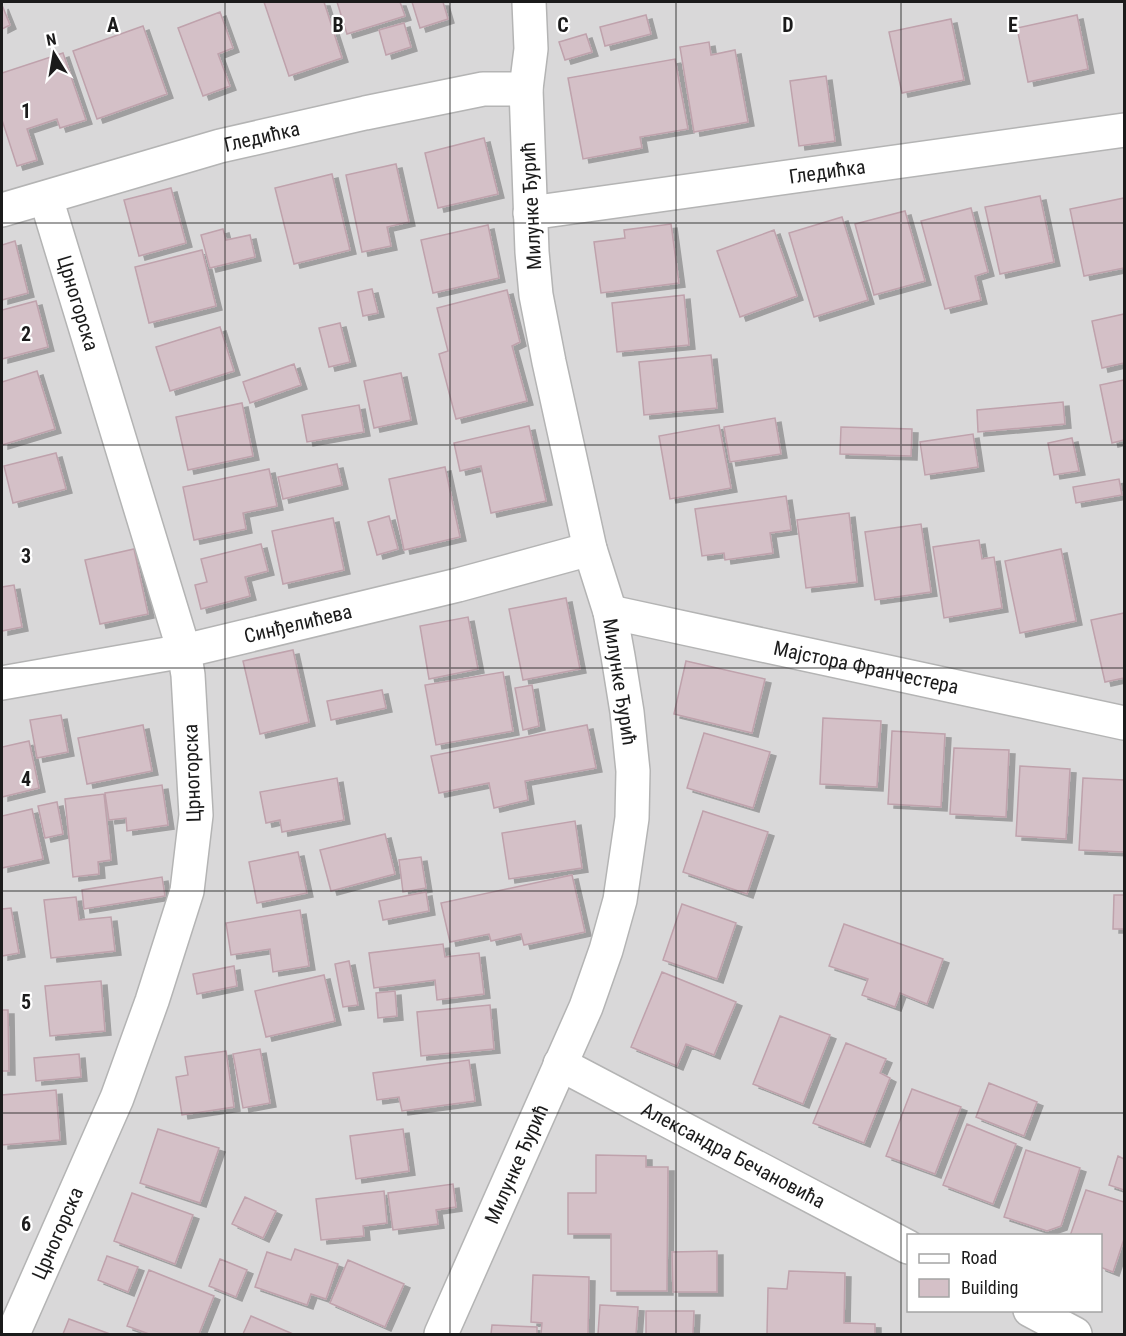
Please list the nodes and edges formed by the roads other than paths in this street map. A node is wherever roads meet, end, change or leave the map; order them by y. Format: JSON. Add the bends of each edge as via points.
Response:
{"nodes":[{"id":1,"x":529,"y":2,"type":"edge"},
{"id":2,"x":526,"y":89,"type":"junction"},
{"id":3,"x":1125,"y":130,"type":"edge"},
{"id":4,"x":46,"y":198,"type":"junction"},
{"id":5,"x":2,"y":210,"type":"edge"},
{"id":6,"x":530,"y":213,"type":"junction"},
{"id":7,"x":590,"y":549,"type":"junction"},
{"id":8,"x":609,"y":612,"type":"junction"},
{"id":9,"x":184,"y":651,"type":"junction"},
{"id":10,"x":2,"y":683,"type":"edge"},
{"id":11,"x":1125,"y":723,"type":"edge"},
{"id":12,"x":560,"y":1064,"type":"junction"},
{"id":13,"x":907,"y":1246,"type":"edge"},
{"id":14,"x":1032,"y":1312,"type":"edge"},
{"id":15,"x":13,"y":1335,"type":"edge"},
{"id":16,"x":441,"y":1335,"type":"edge"},
{"id":17,"x":1075,"y":1335,"type":"edge"}],
"edges":[{"from":1,"to":2,"type":"street","name":"Милунке Ђурић","via":[[531,49]]},
{"from":2,"to":4,"type":"street","name":"Гледићка","via":[[483,89],[343,118],[220,146]]},
{"from":2,"to":6,"type":"street","name":"Милунке Ђурић"},
{"from":3,"to":6,"type":"street","name":"Гледићка"},
{"from":4,"to":5,"type":"street","name":"Гледићка"},
{"from":4,"to":9,"type":"street","name":"Црногорска"},
{"from":6,"to":7,"type":"street","name":"Милунке Ђурић","via":[[536,295]]},
{"from":7,"to":8,"type":"street","name":"Милунке Ђурић"},
{"from":7,"to":9,"type":"street","name":"Синђелићева"},
{"from":8,"to":11,"type":"street","name":"Мајстора Франчестера"},
{"from":8,"to":12,"type":"street","name":"Милунке Ђурић","via":[[627,712],[633,771],[632,818],[620,900],[606,950]]},
{"from":9,"to":10,"type":"street","name":"Синђелићева"},
{"from":9,"to":15,"type":"street","name":"Црногорска","via":[[196,815],[187,891],[117,1098]]},
{"from":12,"to":13,"type":"street","name":"Александра Бечановића"},
{"from":12,"to":16,"type":"street","name":"Милунке Ђурић"},
{"from":14,"to":17,"type":"street"}]}
